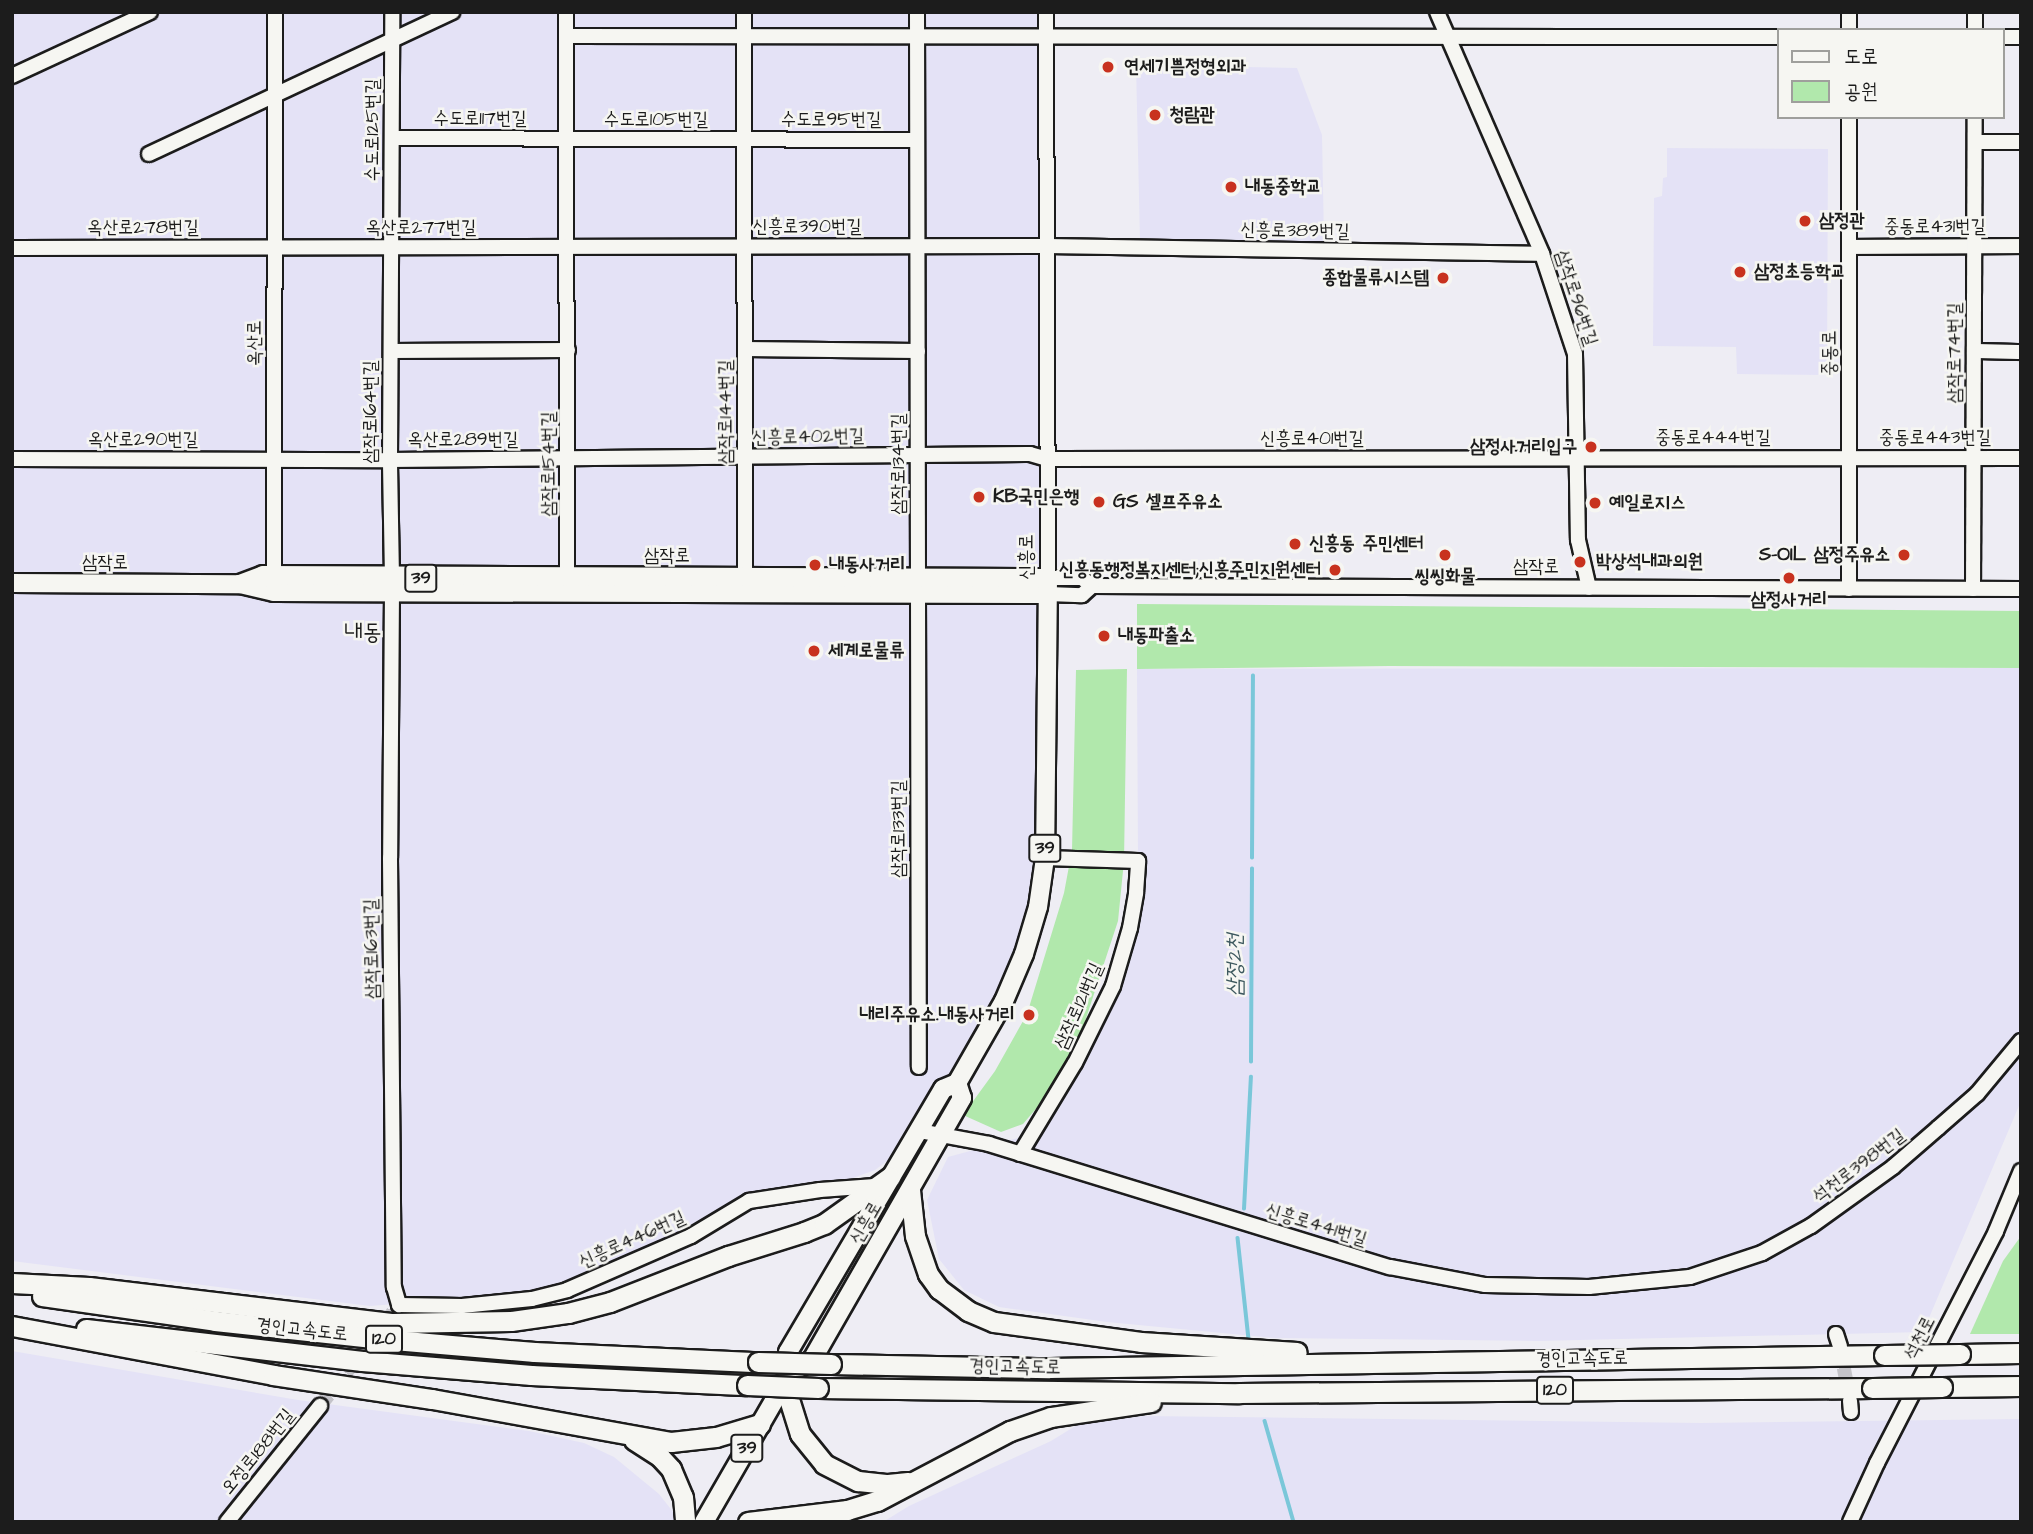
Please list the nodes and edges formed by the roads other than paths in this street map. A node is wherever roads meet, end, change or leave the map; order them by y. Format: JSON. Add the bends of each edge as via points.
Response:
{"nodes":[{"id":1,"x":150,"y":12,"type":"edge"},
{"id":2,"x":275,"y":12,"type":"edge"},
{"id":3,"x":392,"y":12,"type":"edge"},
{"id":4,"x":453,"y":12,"type":"edge"},
{"id":5,"x":566,"y":12,"type":"edge"},
{"id":6,"x":744,"y":12,"type":"edge"},
{"id":7,"x":917,"y":12,"type":"edge"},
{"id":8,"x":1046,"y":12,"type":"edge"},
{"id":9,"x":1437,"y":12,"type":"edge"},
{"id":10,"x":567,"y":36,"type":"junction"},
{"id":11,"x":744,"y":36,"type":"junction"},
{"id":12,"x":917,"y":36,"type":"junction"},
{"id":13,"x":1046,"y":36,"type":"junction"},
{"id":14,"x":1778,"y":37,"type":"edge"},
{"id":15,"x":1447,"y":38,"type":"junction"},
{"id":16,"x":392,"y":40,"type":"junction"},
{"id":17,"x":12,"y":75,"type":"edge"},
{"id":18,"x":275,"y":94,"type":"junction"},
{"id":19,"x":1849,"y":119,"type":"edge"},
{"id":20,"x":1975,"y":119,"type":"edge"},
{"id":21,"x":392,"y":138,"type":"junction"},
{"id":22,"x":567,"y":139,"type":"junction"},
{"id":23,"x":744,"y":139,"type":"junction"},
{"id":24,"x":918,"y":140,"type":"junction"},
{"id":25,"x":1975,"y":142,"type":"junction"},
{"id":26,"x":2021,"y":142,"type":"edge"},
{"id":27,"x":149,"y":154,"type":"dead end"},
{"id":28,"x":744,"y":246,"type":"junction"},
{"id":29,"x":918,"y":246,"type":"junction"},
{"id":30,"x":1047,"y":246,"type":"junction"},
{"id":31,"x":1974,"y":246,"type":"junction"},
{"id":32,"x":2021,"y":246,"type":"edge"},
{"id":33,"x":275,"y":247,"type":"junction"},
{"id":34,"x":392,"y":247,"type":"junction"},
{"id":35,"x":567,"y":247,"type":"junction"},
{"id":36,"x":1849,"y":247,"type":"junction"},
{"id":37,"x":12,"y":248,"type":"edge"},
{"id":38,"x":1542,"y":254,"type":"junction"},
{"id":39,"x":745,"y":349,"type":"junction"},
{"id":40,"x":568,"y":350,"type":"junction"},
{"id":41,"x":391,"y":351,"type":"junction"},
{"id":42,"x":918,"y":351,"type":"junction"},
{"id":43,"x":1974,"y":351,"type":"junction"},
{"id":44,"x":2021,"y":352,"type":"edge"},
{"id":45,"x":918,"y":455,"type":"junction"},
{"id":46,"x":745,"y":457,"type":"junction"},
{"id":47,"x":1577,"y":457,"type":"junction"},
{"id":48,"x":1849,"y":457,"type":"junction"},
{"id":49,"x":1974,"y":457,"type":"junction"},
{"id":50,"x":569,"y":458,"type":"junction"},
{"id":51,"x":2021,"y":458,"type":"edge"},
{"id":52,"x":12,"y":459,"type":"edge"},
{"id":53,"x":1048,"y":459,"type":"junction"},
{"id":54,"x":274,"y":460,"type":"junction"},
{"id":55,"x":390,"y":460,"type":"junction"},
{"id":56,"x":567,"y":578,"type":"junction"},
{"id":57,"x":12,"y":583,"type":"edge"},
{"id":58,"x":274,"y":584,"type":"junction"},
{"id":59,"x":392,"y":584,"type":"junction"},
{"id":60,"x":746,"y":584,"type":"junction"},
{"id":61,"x":918,"y":585,"type":"junction"},
{"id":62,"x":1048,"y":586,"type":"junction"},
{"id":63,"x":1589,"y":588,"type":"junction"},
{"id":64,"x":1849,"y":589,"type":"junction"},
{"id":65,"x":1973,"y":589,"type":"junction"},
{"id":66,"x":2021,"y":589,"type":"edge"},
{"id":67,"x":1045,"y":858,"type":"junction"},
{"id":68,"x":2021,"y":1041,"type":"edge"},
{"id":69,"x":919,"y":1067,"type":"dead end"},
{"id":70,"x":957,"y":1083,"type":"junction"},
{"id":71,"x":919,"y":1131,"type":"junction"},
{"id":72,"x":942,"y":1135,"type":"junction"},
{"id":73,"x":1020,"y":1154,"type":"junction"},
{"id":74,"x":2021,"y":1171,"type":"edge"},
{"id":75,"x":883,"y":1181,"type":"junction"},
{"id":76,"x":910,"y":1190,"type":"junction"},
{"id":77,"x":1690,"y":1277,"type":"joint"},
{"id":78,"x":12,"y":1283,"type":"edge"},
{"id":79,"x":12,"y":1292,"type":"edge"},
{"id":80,"x":396,"y":1308,"type":"joint"},
{"id":81,"x":12,"y":1320,"type":"edge"},
{"id":82,"x":12,"y":1326,"type":"edge"},
{"id":83,"x":2021,"y":1353,"type":"edge"},
{"id":84,"x":1417,"y":1362,"type":"junction"},
{"id":85,"x":787,"y":1378,"type":"junction"},
{"id":86,"x":2021,"y":1386,"type":"edge"},
{"id":87,"x":1239,"y":1393,"type":"junction"},
{"id":88,"x":320,"y":1406,"type":"tunnel mouth"},
{"id":89,"x":760,"y":1424,"type":"junction"},
{"id":90,"x":623,"y":1434,"type":"junction"},
{"id":91,"x":917,"y":1481,"type":"junction"},
{"id":92,"x":227,"y":1522,"type":"edge"},
{"id":93,"x":685,"y":1522,"type":"edge"},
{"id":94,"x":704,"y":1522,"type":"edge"},
{"id":95,"x":748,"y":1522,"type":"edge"},
{"id":96,"x":1850,"y":1522,"type":"edge"}],
"edges":[{"from":1,"to":17,"type":"street"},
{"from":2,"to":18,"type":"street","name":"옥산로"},
{"from":3,"to":16,"type":"street","name":"수도로125번길"},
{"from":4,"to":16,"type":"street"},
{"from":5,"to":10,"type":"street"},
{"from":6,"to":11,"type":"street"},
{"from":7,"to":12,"type":"street"},
{"from":8,"to":13,"type":"street","name":"신흥로"},
{"from":9,"to":15,"type":"street","name":"삼작로96번길"},
{"from":10,"to":11,"type":"street"},
{"from":10,"to":22,"type":"street"},
{"from":11,"to":12,"type":"street"},
{"from":11,"to":23,"type":"street"},
{"from":12,"to":13,"type":"street"},
{"from":12,"to":24,"type":"street"},
{"from":13,"to":15,"type":"street"},
{"from":13,"to":30,"type":"street","name":"신흥로"},
{"from":14,"to":15,"type":"street"},
{"from":15,"to":38,"type":"street","name":"삼작로96번길"},
{"from":16,"to":18,"type":"street"},
{"from":16,"to":21,"type":"street","name":"수도로125번길"},
{"from":18,"to":27,"type":"street"},
{"from":18,"to":33,"type":"street","name":"옥산로"},
{"from":19,"to":36,"type":"street","name":"중동로"},
{"from":20,"to":25,"type":"street","name":"삼작로74번길"},
{"from":21,"to":22,"type":"street","name":"수도로117번길"},
{"from":21,"to":34,"type":"street","name":"수도로125번길"},
{"from":22,"to":23,"type":"street","name":"수도로105번길"},
{"from":22,"to":35,"type":"street"},
{"from":23,"to":24,"type":"street","name":"수도로95번길"},
{"from":23,"to":28,"type":"street"},
{"from":24,"to":29,"type":"street"},
{"from":25,"to":26,"type":"street"},
{"from":25,"to":31,"type":"street","name":"삼작로74번길"},
{"from":28,"to":29,"type":"street","name":"신흥로390번길"},
{"from":28,"to":35,"type":"street","name":"신흥로390번길"},
{"from":28,"to":39,"type":"street","name":"삼작로144번길"},
{"from":29,"to":30,"type":"street","name":"신흥로390번길"},
{"from":29,"to":42,"type":"street","name":"삼작로134번길"},
{"from":30,"to":38,"type":"street","name":"신흥로389번길"},
{"from":30,"to":53,"type":"street","name":"신흥로"},
{"from":31,"to":32,"type":"street","name":"중동로431번길"},
{"from":31,"to":36,"type":"street","name":"중동로431번길"},
{"from":31,"to":43,"type":"street","name":"삼작로74번길"},
{"from":33,"to":34,"type":"street","name":"옥산로277번길"},
{"from":33,"to":37,"type":"street","name":"옥산로278번길"},
{"from":33,"to":54,"type":"street","name":"옥산로"},
{"from":34,"to":35,"type":"street","name":"옥산로277번길"},
{"from":34,"to":41,"type":"street","name":"삼작로164번길"},
{"from":35,"to":40,"type":"street","name":"삼작로154번길"},
{"from":36,"to":48,"type":"street","name":"중동로"},
{"from":38,"to":47,"type":"street","name":"삼작로96번길","via":[[1576,354]]},
{"from":39,"to":42,"type":"street"},
{"from":39,"to":46,"type":"street","name":"삼작로144번길"},
{"from":40,"to":41,"type":"street"},
{"from":40,"to":50,"type":"street","name":"삼작로154번길"},
{"from":41,"to":55,"type":"street","name":"삼작로164번길"},
{"from":42,"to":45,"type":"street","name":"삼작로134번길"},
{"from":43,"to":44,"type":"street"},
{"from":43,"to":49,"type":"street","name":"삼작로74번길"},
{"from":45,"to":46,"type":"street","name":"신흥로402번길"},
{"from":45,"to":53,"type":"street","name":"신흥로402번길","via":[[1030,454]]},
{"from":45,"to":61,"type":"street","name":"삼작로134번길"},
{"from":46,"to":50,"type":"street","name":"신흥로402번길"},
{"from":46,"to":60,"type":"street","name":"삼작로144번길"},
{"from":47,"to":48,"type":"street","name":"중동로444번길"},
{"from":47,"to":53,"type":"street","name":"신흥로401번길"},
{"from":47,"to":63,"type":"street","name":"삼작로96번길","via":[[1578,540]]},
{"from":48,"to":49,"type":"street","name":"중동로443번길"},
{"from":48,"to":64,"type":"street","name":"중동로"},
{"from":49,"to":51,"type":"street","name":"중동로443번길"},
{"from":49,"to":65,"type":"street","name":"삼작로74번길"},
{"from":50,"to":55,"type":"street","name":"옥산로289번길"},
{"from":50,"to":56,"type":"street","name":"삼작로154번길"},
{"from":52,"to":54,"type":"street","name":"옥산로290번길"},
{"from":53,"to":62,"type":"street","name":"신흥로"},
{"from":54,"to":55,"type":"street","name":"옥산로289번길"},
{"from":54,"to":58,"type":"street","name":"옥산로"},
{"from":55,"to":59,"type":"street","name":"삼작로164번길"},
{"from":56,"to":59,"type":"main road","name":"삼작로","number":"39"},
{"from":56,"to":60,"type":"main road","name":"삼작로","number":"39"},
{"from":57,"to":58,"type":"main road","name":"삼작로","number":"39"},
{"from":58,"to":59,"type":"main road","name":"삼작로","number":"39"},
{"from":59,"to":60,"type":"main road","name":"삼작로","number":"39"},
{"from":59,"to":80,"type":"street","name":"삼작로163번길","via":[[390,858]]},
{"from":60,"to":61,"type":"main road","name":"삼작로","number":"39"},
{"from":61,"to":62,"type":"main road","name":"삼작로","number":"39"},
{"from":61,"to":69,"type":"street","name":"삼작로133번길"},
{"from":62,"to":63,"type":"street","name":"삼작로","via":[[1082,595],[1092,586]]},
{"from":62,"to":67,"type":"main road","name":"신흥로","number":"39"},
{"from":63,"to":64,"type":"street","name":"삼작로"},
{"from":64,"to":65,"type":"street","name":"삼작로"},
{"from":65,"to":66,"type":"street","name":"삼작로"},
{"from":67,"to":70,"type":"main road","name":"신흥로","number":"39","via":[[1038,907],[1024,954],[1004,1002]]},
{"from":67,"to":73,"type":"street","name":"삼작로121번길","via":[[1138,861],[1130,928],[1113,986],[1075,1063]]},
{"from":68,"to":77,"type":"street","name":"석천로398번길","via":[[1976,1094],[1855,1195],[1762,1253]]},
{"from":70,"to":71,"type":"main road","name":"신흥로","number":"39","via":[[943,1089]]},
{"from":70,"to":72,"type":"main road","name":"신흥로","number":"39","via":[[962,1098]]},
{"from":71,"to":72,"type":"street","name":"신흥로441번길"},
{"from":71,"to":75,"type":"main road","name":"신흥로","number":"39"},
{"from":72,"to":73,"type":"street","name":"신흥로441번길"},
{"from":72,"to":76,"type":"main road","name":"신흥로","number":"39"},
{"from":73,"to":77,"type":"street","name":"신흥로441번길","via":[[1382,1265],[1436,1277],[1485,1285],[1589,1287]]},
{"from":74,"to":96,"type":"street","name":"석천로","via":[[1996,1231]]},
{"from":75,"to":78,"type":"highway","via":[[824,1224],[804,1232],[610,1302],[511,1321],[393,1324],[89,1287]]},
{"from":75,"to":80,"type":"street","name":"신흥로446번길","via":[[750,1202],[691,1236],[556,1293],[462,1306]]},
{"from":75,"to":85,"type":"main road","name":"신흥로","number":"39","via":[[788,1352]]},
{"from":76,"to":84,"type":"highway","via":[[915,1236],[928,1275],[953,1301],[994,1322],[1141,1342]]},
{"from":76,"to":85,"type":"main road","name":"신흥로","number":"39","via":[[812,1360]]},
{"from":79,"to":84,"type":"highway","name":"경인고속도로","number":"120","bridge":true,"via":[[215,1321],[534,1352],[1049,1368]]},
{"from":81,"to":87,"type":"highway","name":"경인고속도로","number":"120","bridge":true,"via":[[375,1362],[531,1375],[818,1388]]},
{"from":82,"to":90,"type":"highway"},
{"from":83,"to":84,"type":"highway","name":"경인고속도로","number":"120","bridge":true},
{"from":85,"to":89,"type":"main road","name":"신흥로","number":"39"},
{"from":85,"to":91,"type":"highway","via":[[800,1434],[824,1464],[858,1481]]},
{"from":86,"to":87,"type":"highway","name":"경인고속도로","number":"120","bridge":true},
{"from":87,"to":91,"type":"highway","via":[[1051,1418],[981,1445]]},
{"from":88,"to":92,"type":"street","name":"오정로188번길"},
{"from":89,"to":90,"type":"highway","via":[[671,1442]]},
{"from":89,"to":94,"type":"main road","name":"신흥로","number":"39"},
{"from":90,"to":93,"type":"highway","via":[[648,1447],[671,1469],[683,1497]]},
{"from":91,"to":95,"type":"highway","via":[[847,1510]]}]}
